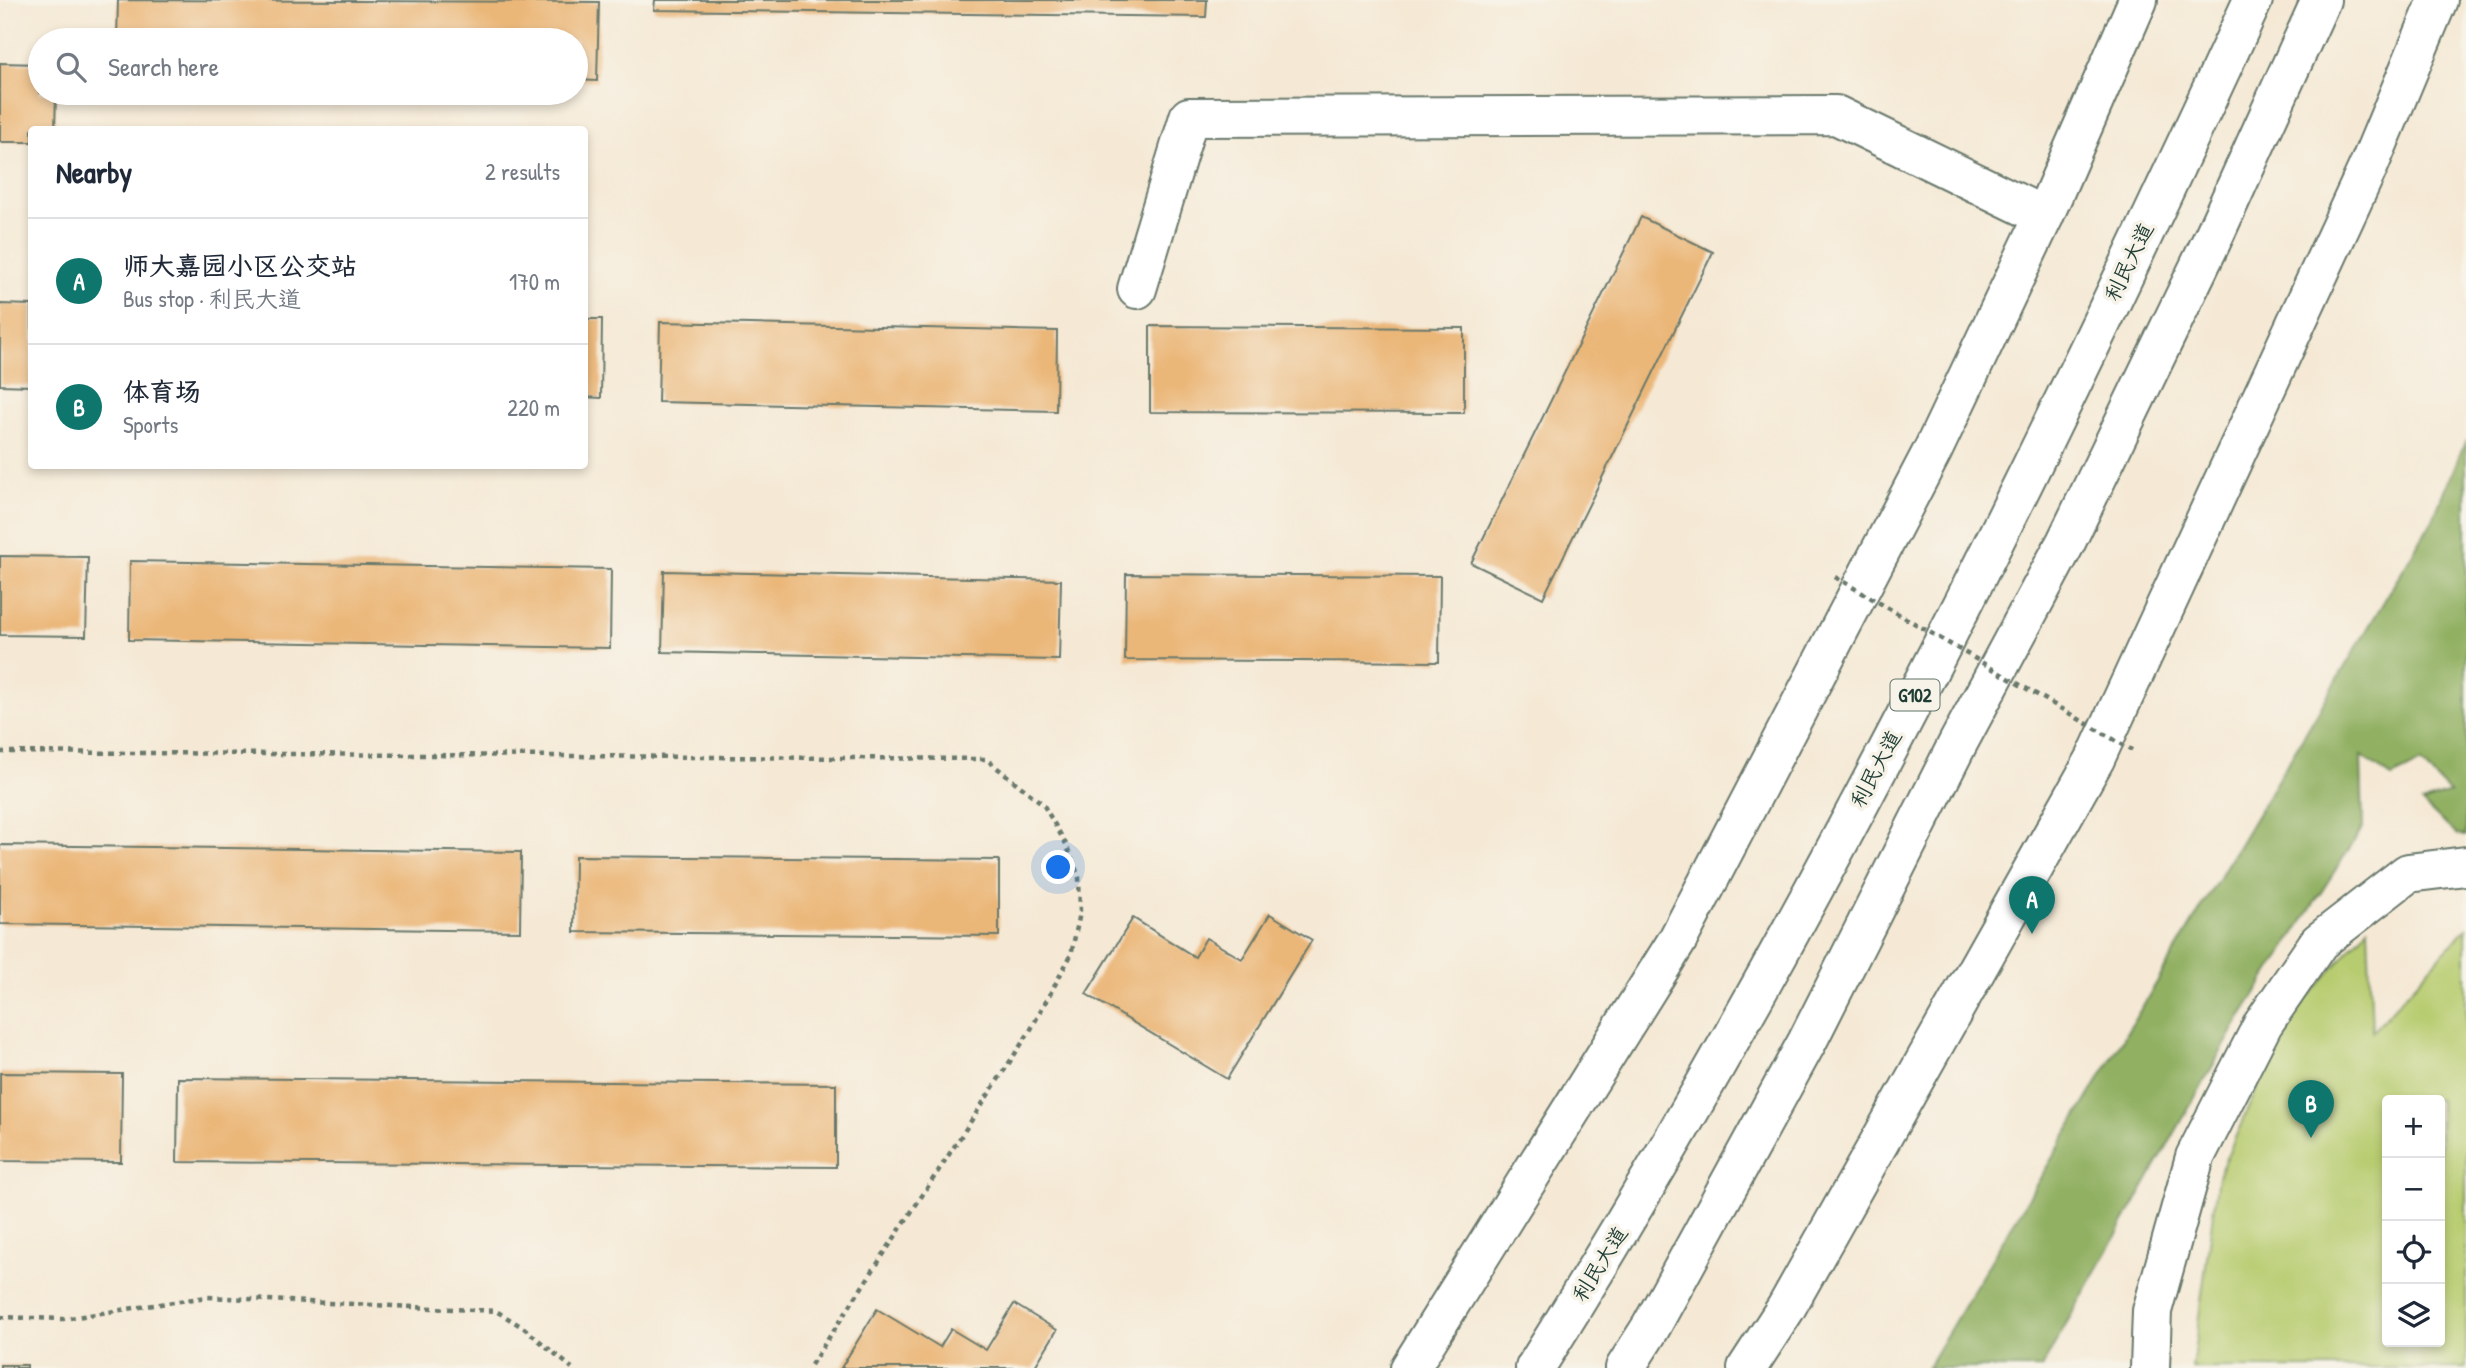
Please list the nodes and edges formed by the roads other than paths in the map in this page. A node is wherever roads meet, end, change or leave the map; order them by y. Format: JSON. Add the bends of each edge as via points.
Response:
{"nodes":[{"id":1,"x":2138,"y":0,"type":"edge"},
{"id":2,"x":2253,"y":0,"type":"edge"},
{"id":3,"x":2321,"y":0,"type":"edge"},
{"id":4,"x":2438,"y":0,"type":"edge"},
{"id":5,"x":2044,"y":216,"type":"junction"},
{"id":6,"x":1137,"y":289,"type":"dead end"},
{"id":7,"x":2466,"y":866,"type":"edge"},
{"id":8,"x":1410,"y":1368,"type":"edge"},
{"id":9,"x":1535,"y":1368,"type":"edge"},
{"id":10,"x":1625,"y":1368,"type":"edge"},
{"id":11,"x":1747,"y":1368,"type":"edge"},
{"id":12,"x":2150,"y":1368,"type":"edge"}],
"edges":[{"from":1,"to":5,"type":"main road"},
{"from":2,"to":9,"type":"main road","name":"利民大道","number":"G102","via":[[1979,571],[1882,758],[1760,986],[1614,1242]]},
{"from":3,"to":10,"type":"main road","number":"G102","via":[[2212,240],[2066,542],[1807,1042]]},
{"from":4,"to":11,"type":"main road","via":[[2370,163],[2095,759],[1786,1308]]},
{"from":5,"to":6,"type":"main road","via":[[1836,115],[1189,117]]},
{"from":5,"to":8,"type":"main road","via":[[1933,450],[1677,941]]},
{"from":7,"to":12,"type":"main road","via":[[2408,873],[2319,942],[2263,1024],[2195,1157],[2152,1311]]}]}
